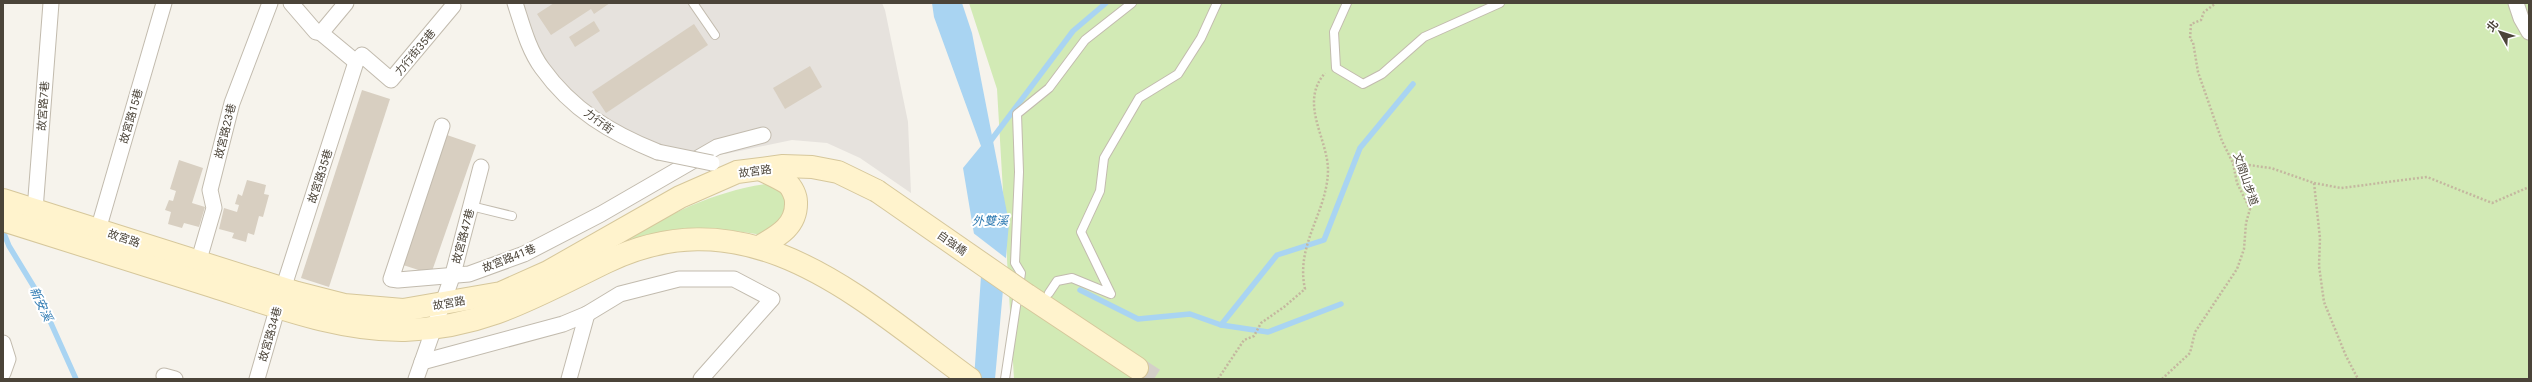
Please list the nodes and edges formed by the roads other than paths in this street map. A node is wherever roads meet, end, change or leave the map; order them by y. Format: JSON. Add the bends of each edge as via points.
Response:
{"nodes":[{"id":1,"x":51,"y":3,"type":"edge"},
{"id":2,"x":164,"y":3,"type":"edge"},
{"id":3,"x":270,"y":3,"type":"edge"},
{"id":4,"x":291,"y":3,"type":"edge"},
{"id":5,"x":346,"y":3,"type":"edge"},
{"id":6,"x":515,"y":3,"type":"edge"},
{"id":7,"x":693,"y":3,"type":"edge"},
{"id":8,"x":1132,"y":3,"type":"edge"},
{"id":9,"x":1217,"y":3,"type":"edge"},
{"id":10,"x":1347,"y":3,"type":"edge"},
{"id":11,"x":1500,"y":3,"type":"edge"},
{"id":12,"x":2516,"y":3,"type":"edge"},
{"id":13,"x":454,"y":6,"type":"dead end"},
{"id":14,"x":321,"y":32,"type":"junction"},
{"id":15,"x":2529,"y":32,"type":"edge"},
{"id":16,"x":715,"y":35,"type":"dead end"},
{"id":17,"x":356,"y":62,"type":"junction"},
{"id":18,"x":442,"y":126,"type":"dead end"},
{"id":19,"x":762,"y":135,"type":"dead end"},
{"id":20,"x":481,"y":167,"type":"dead end"},
{"id":21,"x":762,"y":170,"type":"junction"},
{"id":22,"x":737,"y":172,"type":"junction"},
{"id":23,"x":877,"y":192,"type":"joint"},
{"id":24,"x":3,"y":200,"type":"edge"},
{"id":25,"x":471,"y":206,"type":"junction"},
{"id":26,"x":35,"y":210,"type":"junction"},
{"id":27,"x":512,"y":216,"type":"dead end"},
{"id":28,"x":11,"y":222,"type":"edge"},
{"id":29,"x":98,"y":230,"type":"junction"},
{"id":30,"x":759,"y":247,"type":"junction"},
{"id":31,"x":198,"y":263,"type":"junction"},
{"id":32,"x":453,"y":274,"type":"junction"},
{"id":33,"x":1049,"y":293,"type":"dead end"},
{"id":34,"x":281,"y":298,"type":"junction"},
{"id":35,"x":443,"y":304,"type":"junction"},
{"id":36,"x":587,"y":314,"type":"junction"},
{"id":37,"x":434,"y":327,"type":"junction"},
{"id":38,"x":3,"y":343,"type":"edge"},
{"id":39,"x":422,"y":362,"type":"junction"},
{"id":40,"x":1137,"y":368,"type":"tunnel mouth"},
{"id":41,"x":3,"y":373,"type":"edge"},
{"id":42,"x":257,"y":379,"type":"edge"},
{"id":43,"x":416,"y":379,"type":"edge"},
{"id":44,"x":569,"y":379,"type":"edge"},
{"id":45,"x":701,"y":379,"type":"edge"},
{"id":46,"x":970,"y":379,"type":"edge"},
{"id":47,"x":1005,"y":379,"type":"edge"}],
"edges":[{"from":1,"to":26,"type":"street","name":"故宮路7巷"},
{"from":2,"to":29,"type":"street","name":"故宮路15巷"},
{"from":3,"to":31,"type":"street","name":"故宮路23巷","via":[[232,103],[210,190],[214,208]]},
{"from":4,"to":14,"type":"street","via":[[316,32]]},
{"from":5,"to":14,"type":"street"},
{"from":6,"to":22,"type":"street","name":"力行街","bridge":true,"via":[[541,67],[597,123],[623,138],[658,152],[712,163]]},
{"from":7,"to":16,"type":"lane"},
{"from":8,"to":47,"type":"lane","via":[[1085,40],[1049,88],[1018,114],[1019,172],[1015,262],[1021,273]]},
{"from":9,"to":33,"type":"lane","via":[[1201,38],[1178,74],[1139,98],[1104,158],[1100,190],[1081,232],[1111,294],[1072,278],[1057,281]]},
{"from":10,"to":11,"type":"lane","via":[[1334,32],[1336,68],[1363,84],[1382,74],[1424,37]]},
{"from":12,"to":15,"type":"street"},
{"from":13,"to":17,"type":"street","name":"力行街35巷","via":[[391,80],[362,55]]},
{"from":14,"to":17,"type":"street"},
{"from":17,"to":34,"type":"street","name":"故宮路35巷"},
{"from":18,"to":32,"type":"street","name":"故宮路41巷","via":[[390,279]]},
{"from":19,"to":32,"type":"street","name":"故宮路41巷","via":[[717,147],[601,214],[524,254],[469,274]]},
{"from":20,"to":25,"type":"street","name":"故宮路47巷"},
{"from":21,"to":22,"type":"main road","name":"故宮路"},
{"from":21,"to":23,"type":"main road","name":"故宮路","via":[[783,166],[838,172]]},
{"from":21,"to":30,"type":"main road","via":[[788,184],[796,197],[797,214],[789,227]]},
{"from":22,"to":35,"type":"main road","name":"故宮路","via":[[680,197],[548,272],[501,292]]},
{"from":23,"to":40,"type":"main road","name":"自強橋","bridge":true},
{"from":24,"to":26,"type":"main road","name":"故宮路"},
{"from":25,"to":27,"type":"lane"},
{"from":25,"to":32,"type":"street","name":"故宮路47巷"},
{"from":26,"to":29,"type":"main road","name":"故宮路"},
{"from":28,"to":34,"type":"main road","name":"故宮路"},
{"from":29,"to":31,"type":"main road","name":"故宮路"},
{"from":30,"to":37,"type":"main road","name":"故宮路","via":[[728,240],[690,239],[648,245],[504,312],[458,324]]},
{"from":30,"to":46,"type":"main road","name":"故宮路","via":[[800,262],[850,292]]},
{"from":31,"to":34,"type":"main road","name":"故宮路"},
{"from":32,"to":35,"type":"street","name":"故宮路47巷"},
{"from":34,"to":35,"type":"main road","name":"故宮路","via":[[373,309],[403,310]]},
{"from":34,"to":37,"type":"main road","name":"故宮路","via":[[340,324],[404,330]]},
{"from":34,"to":42,"type":"street","name":"故宮路34巷"},
{"from":35,"to":37,"type":"street","name":"故宮路47巷"},
{"from":36,"to":39,"type":"street","via":[[563,324]]},
{"from":36,"to":44,"type":"street"},
{"from":36,"to":45,"type":"street","via":[[620,294],[679,279],[734,279],[772,299]]},
{"from":37,"to":39,"type":"street","name":"故宮路47巷"},
{"from":38,"to":41,"type":"street","via":[[8,359]]},
{"from":39,"to":43,"type":"street","name":"故宮路47巷"}]}
